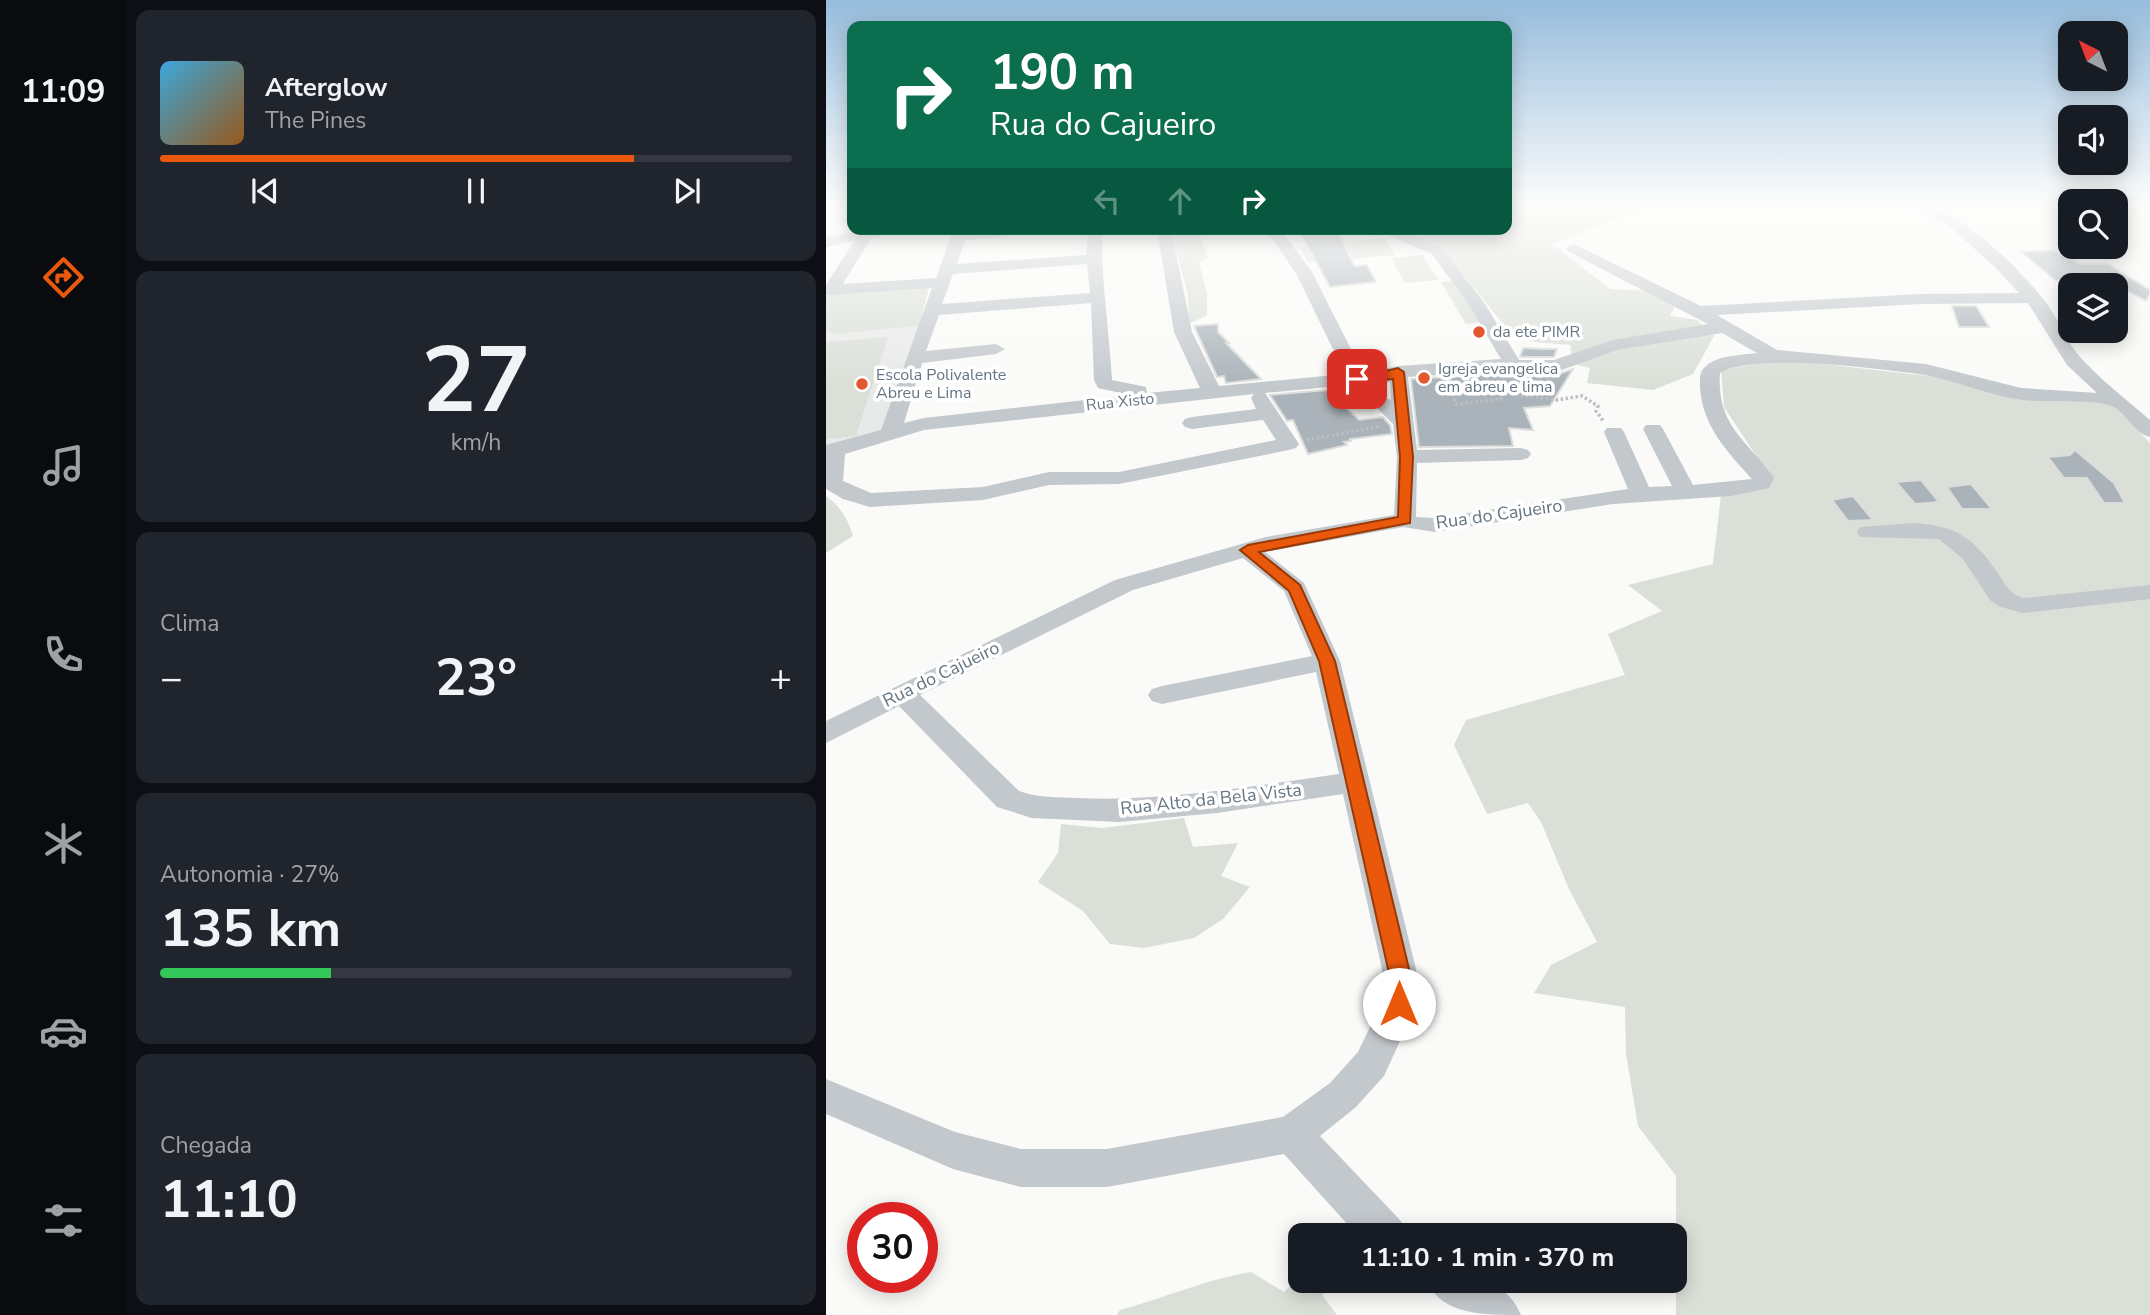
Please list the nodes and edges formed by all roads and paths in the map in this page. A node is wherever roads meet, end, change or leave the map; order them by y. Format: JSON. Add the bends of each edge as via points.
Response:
{"nodes":[{"id":1,"x":845,"y":265,"type":"edge"},
{"id":2,"x":948,"y":265,"type":"edge"},
{"id":3,"x":1033,"y":265,"type":"edge"},
{"id":4,"x":1095,"y":265,"type":"edge"},
{"id":5,"x":1171,"y":265,"type":"edge"},
{"id":6,"x":1299,"y":265,"type":"edge"},
{"id":7,"x":1448,"y":265,"type":"edge"},
{"id":8,"x":1607,"y":265,"type":"edge"},
{"id":9,"x":1999,"y":265,"type":"edge"},
{"id":10,"x":944,"y":276,"type":"junction"},
{"id":11,"x":828,"y":290,"type":"edge"},
{"id":12,"x":1099,"y":298,"type":"junction"},
{"id":13,"x":2034,"y":298,"type":"junction"},
{"id":14,"x":932,"y":310,"type":"junction"},
{"id":15,"x":1698,"y":311,"type":"junction"},
{"id":16,"x":1724,"y":327,"type":"junction"},
{"id":17,"x":996,"y":349,"type":"dead end"},
{"id":18,"x":1780,"y":356,"type":"junction"},
{"id":19,"x":914,"y":358,"type":"junction"},
{"id":20,"x":1507,"y":366,"type":"junction"},
{"id":21,"x":1440,"y":369,"type":"junction"},
{"id":22,"x":1398,"y":372,"type":"junction"},
{"id":23,"x":1357,"y":379,"type":"junction"},
{"id":24,"x":1328,"y":382,"type":"junction"},
{"id":25,"x":1259,"y":387,"type":"junction"},
{"id":26,"x":1212,"y":392,"type":"junction"},
{"id":27,"x":1173,"y":396,"type":"junction"},
{"id":28,"x":2116,"y":400,"type":"junction"},
{"id":29,"x":1268,"y":413,"type":"junction"},
{"id":30,"x":1192,"y":422,"type":"dead end"},
{"id":31,"x":1395,"y":423,"type":"junction"},
{"id":32,"x":1653,"y":429,"type":"dead end"},
{"id":33,"x":2150,"y":431,"type":"edge"},
{"id":34,"x":1614,"y":432,"type":"joint"},
{"id":35,"x":890,"y":434,"type":"junction"},
{"id":36,"x":1289,"y":444,"type":"junction"},
{"id":37,"x":830,"y":451,"type":"edge"},
{"id":38,"x":1521,"y":454,"type":"dead end"},
{"id":39,"x":1407,"y":457,"type":"junction"},
{"id":40,"x":1641,"y":494,"type":"junction"},
{"id":41,"x":1687,"y":494,"type":"junction"},
{"id":42,"x":1405,"y":520,"type":"junction"},
{"id":43,"x":1868,"y":532,"type":"dead end"},
{"id":44,"x":1248,"y":550,"type":"junction"},
{"id":45,"x":2150,"y":592,"type":"edge"},
{"id":46,"x":1327,"y":661,"type":"junction"},
{"id":47,"x":902,"y":693,"type":"junction"},
{"id":48,"x":1162,"y":695,"type":"dead end"},
{"id":49,"x":826,"y":733,"type":"edge"},
{"id":50,"x":1354,"y":782,"type":"junction"},
{"id":51,"x":826,"y":1096,"type":"edge"},
{"id":52,"x":1292,"y":1134,"type":"junction"},
{"id":53,"x":1374,"y":1223,"type":"edge"},
{"id":54,"x":1465,"y":1293,"type":"edge"},
{"id":55,"x":1499,"y":1315,"type":"edge"}],
"edges":[{"from":1,"to":11,"type":"street"},
{"from":2,"to":10,"type":"street"},
{"from":3,"to":10,"type":"street"},
{"from":4,"to":12,"type":"street"},
{"from":5,"to":26,"type":"street","via":[[1183,332]]},
{"from":6,"to":23,"type":"street"},
{"from":7,"to":20,"type":"street","via":[[1477,304]]},
{"from":8,"to":15,"type":"street"},
{"from":9,"to":13,"type":"street"},
{"from":10,"to":11,"type":"street"},
{"from":10,"to":14,"type":"street"},
{"from":12,"to":14,"type":"street"},
{"from":12,"to":27,"type":"street","name":"Rua Xisto","via":[[1105,384]]},
{"from":13,"to":15,"type":"street"},
{"from":13,"to":28,"type":"street","via":[[2073,361]]},
{"from":14,"to":19,"type":"street"},
{"from":15,"to":16,"type":"street"},
{"from":16,"to":18,"type":"street"},
{"from":16,"to":20,"type":"street","via":[[1614,345],[1556,366]]},
{"from":17,"to":19,"type":"street"},
{"from":18,"to":28,"type":"street","via":[[1926,370],[2021,394]]},
{"from":18,"to":41,"type":"street","name":"Rua do Cajueiro","via":[[1732,363],[1710,374],[1710,397],[1724,434],[1763,478],[1761,483]]},
{"from":19,"to":35,"type":"street"},
{"from":20,"to":21,"type":"street"},
{"from":21,"to":22,"type":"street"},
{"from":21,"to":34,"type":"path","via":[[1456,404],[1501,399],[1501,395],[1516,392],[1547,400],[1578,395],[1593,399],[1596,411]]},
{"from":22,"to":23,"type":"street"},
{"from":22,"to":31,"type":"street"},
{"from":23,"to":24,"type":"street"},
{"from":24,"to":25,"type":"street"},
{"from":24,"to":31,"type":"street","via":[[1384,404]]},
{"from":25,"to":26,"type":"street"},
{"from":25,"to":29,"type":"street"},
{"from":26,"to":27,"type":"street"},
{"from":27,"to":35,"type":"street","name":"Rua Xisto","via":[[912,426]]},
{"from":28,"to":33,"type":"street"},
{"from":29,"to":30,"type":"street"},
{"from":29,"to":36,"type":"street"},
{"from":31,"to":36,"type":"path"},
{"from":31,"to":39,"type":"street"},
{"from":32,"to":41,"type":"street"},
{"from":34,"to":40,"type":"street"},
{"from":35,"to":37,"type":"street","name":"Rua Xisto"},
{"from":36,"to":37,"type":"street","via":[[1119,478],[1095,474],[1024,483],[981,495],[870,500],[832,484]]},
{"from":38,"to":39,"type":"street"},
{"from":39,"to":42,"type":"street"},
{"from":40,"to":41,"type":"street","name":"Rua do Cajueiro"},
{"from":40,"to":42,"type":"street","name":"Rua do Cajueiro","via":[[1435,525]]},
{"from":42,"to":44,"type":"street","name":"Rua do Cajueiro"},
{"from":43,"to":45,"type":"street","via":[[1931,529],[1951,536],[1964,544],[1999,595],[2022,606]]},
{"from":44,"to":46,"type":"street","via":[[1295,589]]},
{"from":44,"to":47,"type":"street","name":"Rua do Cajueiro","via":[[1124,585]]},
{"from":46,"to":48,"type":"street"},
{"from":46,"to":50,"type":"street"},
{"from":47,"to":49,"type":"street","name":"Rua do Cajueiro"},
{"from":47,"to":50,"type":"street","name":"Rua Alto da Bela Vista","via":[[1008,799],[1032,807],[1119,811]]},
{"from":50,"to":52,"type":"street","via":[[1399,969],[1399,1004],[1371,1063],[1343,1095]]},
{"from":51,"to":52,"type":"street","via":[[953,1150],[1021,1168],[1107,1168]]},
{"from":52,"to":53,"type":"street"},
{"from":54,"to":55,"type":"street"}]}
